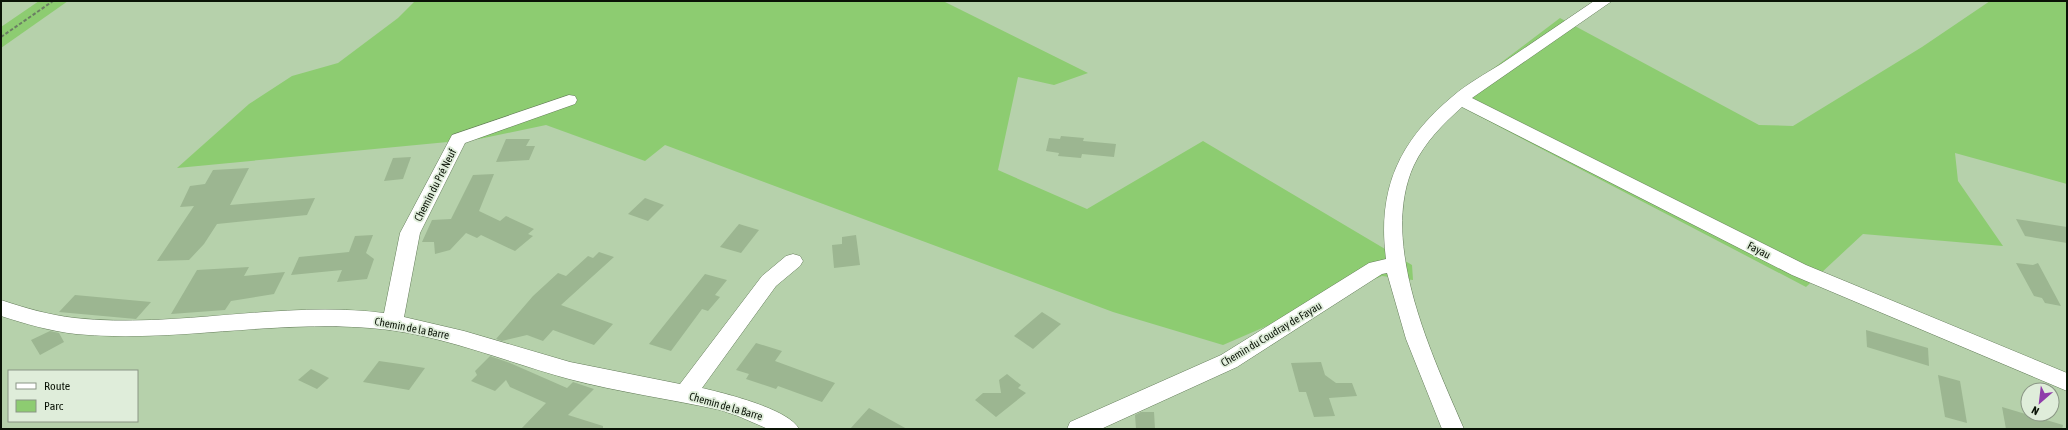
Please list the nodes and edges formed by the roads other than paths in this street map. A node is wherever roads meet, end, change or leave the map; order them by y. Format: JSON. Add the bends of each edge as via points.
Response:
{"nodes":[{"id":1,"x":1604,"y":1,"type":"edge"},
{"id":2,"x":1460,"y":99,"type":"junction"},
{"id":3,"x":569,"y":100,"type":"dead end"},
{"id":4,"x":793,"y":262,"type":"dead end"},
{"id":5,"x":1395,"y":264,"type":"junction"},
{"id":6,"x":1,"y":308,"type":"edge"},
{"id":7,"x":392,"y":323,"type":"junction"},
{"id":8,"x":2067,"y":382,"type":"edge"},
{"id":9,"x":685,"y":394,"type":"junction"},
{"id":10,"x":788,"y":429,"type":"edge"},
{"id":11,"x":1078,"y":429,"type":"edge"},
{"id":12,"x":1453,"y":429,"type":"edge"}],
"edges":[{"from":1,"to":2,"type":"street"},
{"from":2,"to":5,"type":"street","via":[[1426,131],[1413,150],[1400,178],[1392,221]]},
{"from":2,"to":8,"type":"street","name":"Fayau","via":[[1799,270]]},
{"from":3,"to":7,"type":"street","name":"Chemin du Pré Neuf","via":[[458,139],[410,233]]},
{"from":4,"to":9,"type":"street","via":[[769,281]]},
{"from":5,"to":11,"type":"street","name":"Chemin du Coudray de Fayau","via":[[1376,268],[1229,361]]},
{"from":5,"to":12,"type":"street","via":[[1406,308]]},
{"from":6,"to":7,"type":"street","name":"Chemin de la Barre","via":[[74,326],[153,327],[300,318],[356,319]]},
{"from":7,"to":9,"type":"street","name":"Chemin de la Barre","via":[[500,349],[564,370]]},
{"from":9,"to":10,"type":"street","name":"Chemin de la Barre","via":[[764,416]]}]}
